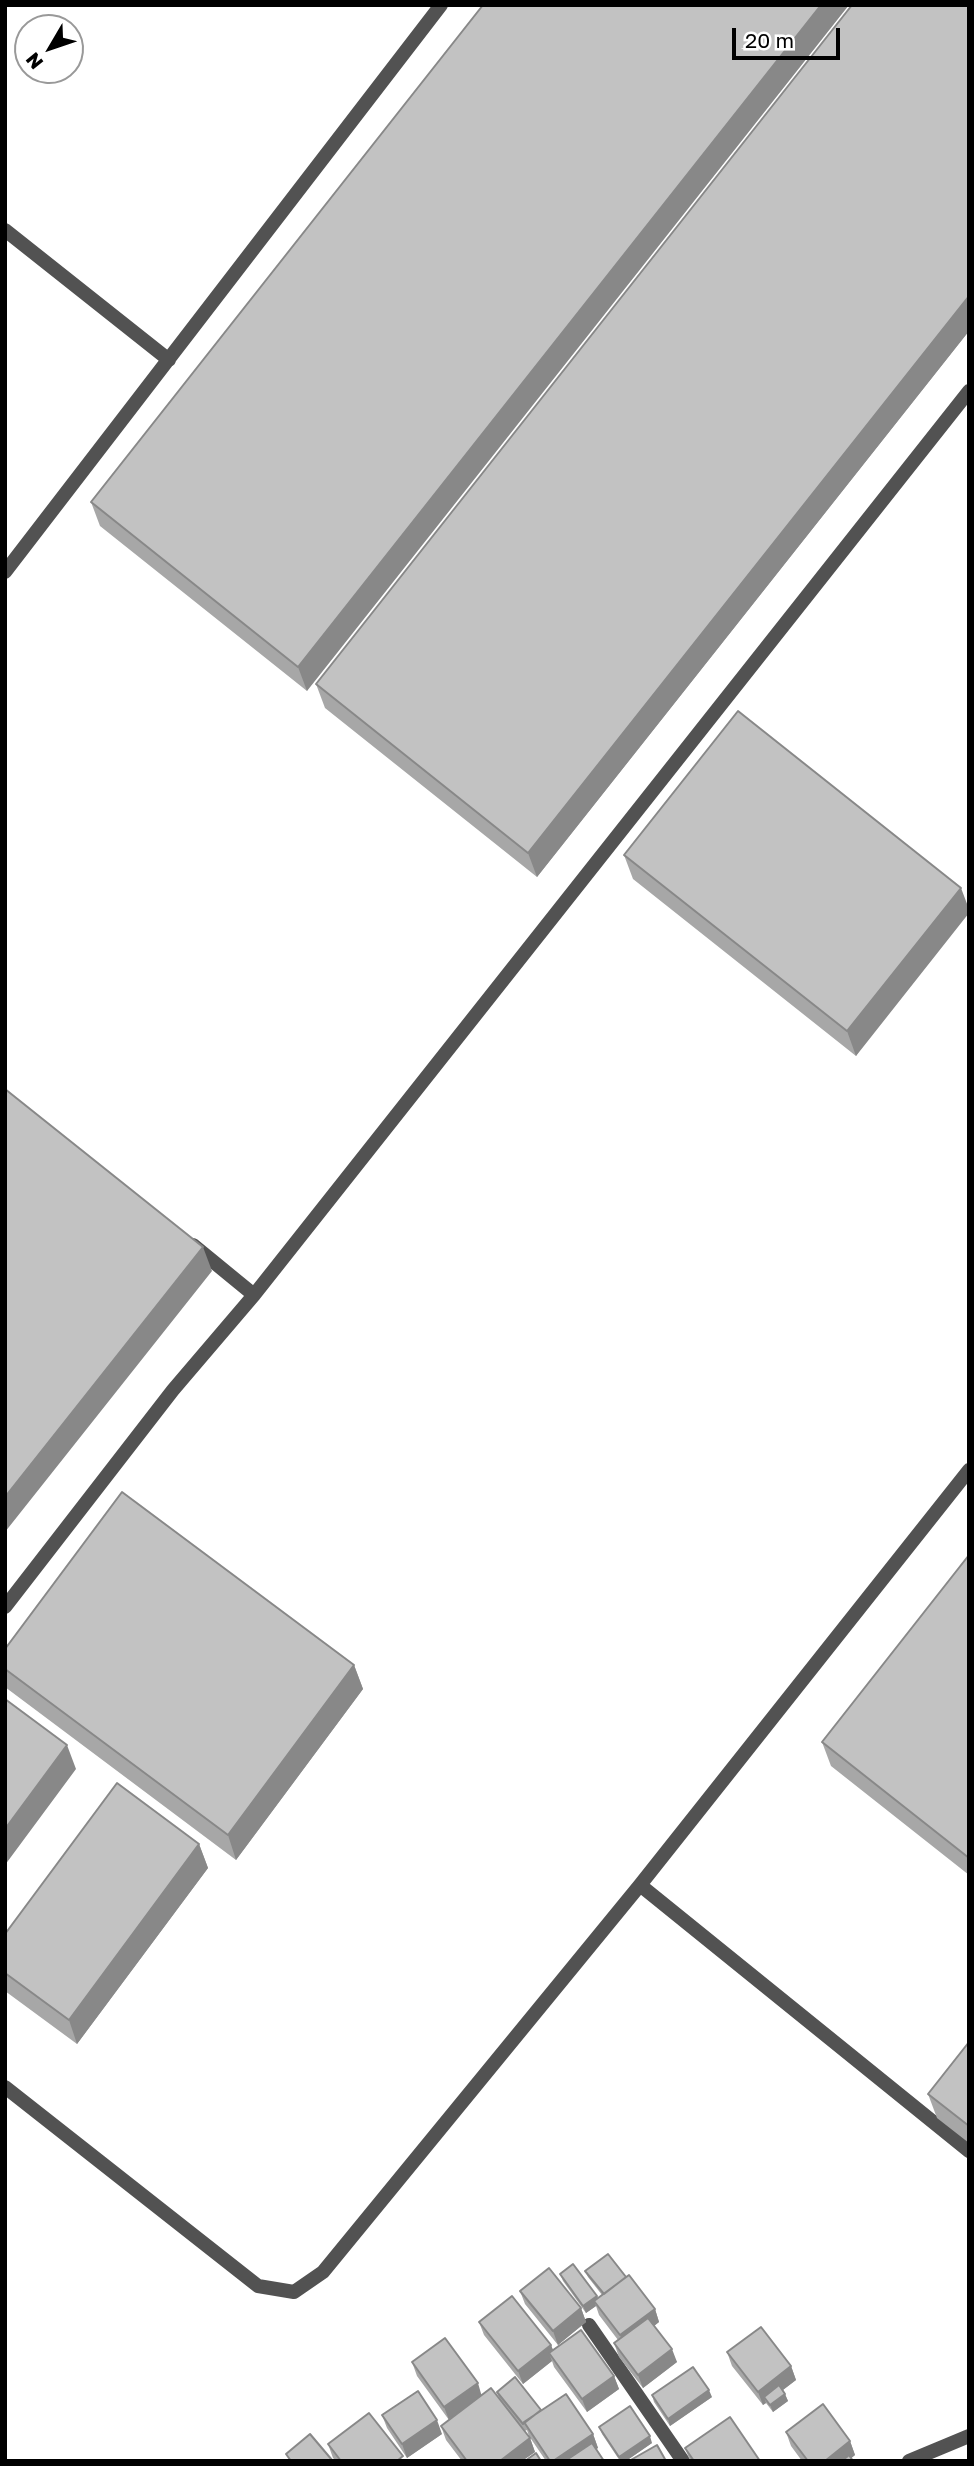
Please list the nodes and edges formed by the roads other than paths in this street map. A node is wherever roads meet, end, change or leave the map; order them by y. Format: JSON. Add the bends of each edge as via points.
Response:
{"nodes":[{"id":1,"x":441,"y":5,"type":"edge"},
{"id":2,"x":5,"y":230,"type":"edge"},
{"id":3,"x":169,"y":360,"type":"junction"},
{"id":4,"x":969,"y":391,"type":"edge"},
{"id":5,"x":5,"y":572,"type":"edge"},
{"id":6,"x":178,"y":1234,"type":"edge"},
{"id":7,"x":254,"y":1295,"type":"junction"},
{"id":8,"x":969,"y":1470,"type":"edge"},
{"id":9,"x":5,"y":1607,"type":"edge"},
{"id":10,"x":640,"y":1885,"type":"junction"},
{"id":11,"x":5,"y":2087,"type":"edge"},
{"id":12,"x":969,"y":2151,"type":"edge"},
{"id":13,"x":589,"y":2325,"type":"dead end"},
{"id":14,"x":969,"y":2436,"type":"edge"},
{"id":15,"x":683,"y":2461,"type":"edge"},
{"id":16,"x":909,"y":2461,"type":"edge"}],
"edges":[{"from":1,"to":3,"type":"street"},
{"from":2,"to":3,"type":"street"},
{"from":3,"to":5,"type":"street"},
{"from":4,"to":7,"type":"street"},
{"from":6,"to":7,"type":"street"},
{"from":7,"to":9,"type":"street","via":[[173,1390]]},
{"from":8,"to":10,"type":"street"},
{"from":10,"to":11,"type":"street","via":[[323,2272],[294,2292],[258,2286]]},
{"from":10,"to":12,"type":"street"},
{"from":13,"to":15,"type":"street"},
{"from":14,"to":16,"type":"street"}]}
